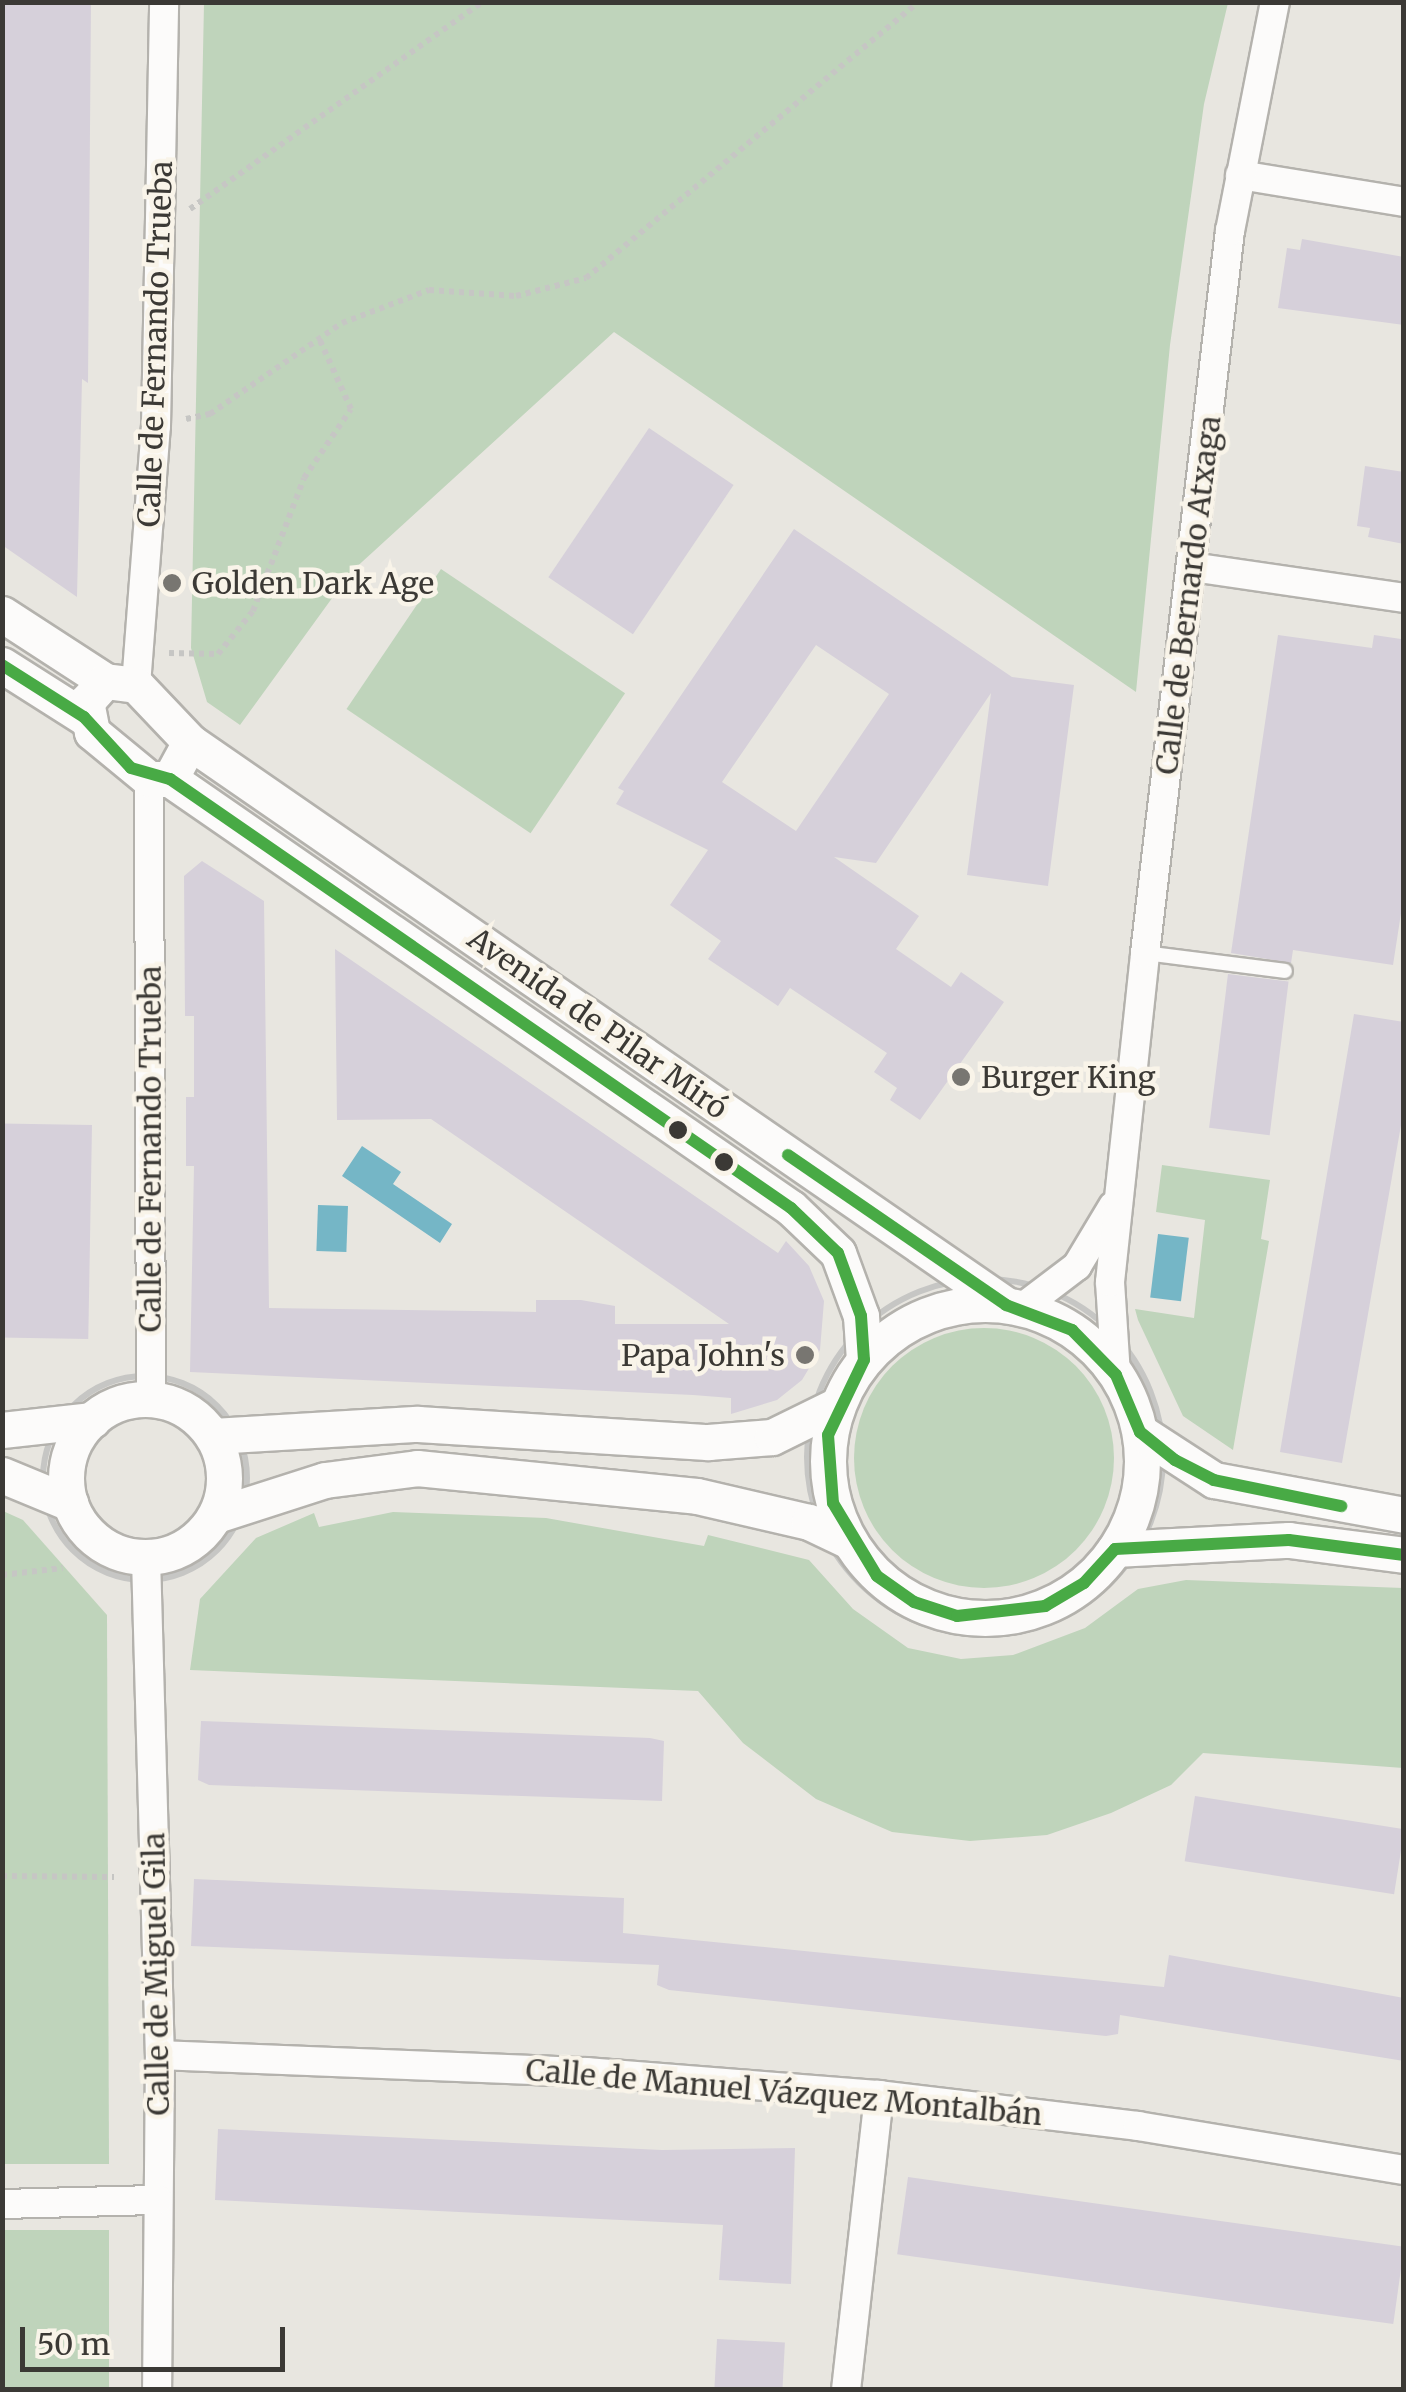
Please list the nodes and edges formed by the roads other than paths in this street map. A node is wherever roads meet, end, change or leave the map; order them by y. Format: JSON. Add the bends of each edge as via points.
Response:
{"nodes":[{"id":1,"x":164,"y":2,"type":"edge"},
{"id":2,"x":1275,"y":2,"type":"edge"},
{"id":3,"x":1240,"y":175,"type":"junction"},
{"id":4,"x":1404,"y":202,"type":"edge"},
{"id":5,"x":1192,"y":567,"type":"junction"},
{"id":6,"x":1404,"y":598,"type":"edge"},
{"id":7,"x":2,"y":614,"type":"edge"},
{"id":8,"x":2,"y":666,"type":"edge"},
{"id":9,"x":121,"y":683,"type":"junction"},
{"id":10,"x":84,"y":717,"type":"junction"},
{"id":11,"x":190,"y":742,"type":"junction"},
{"id":12,"x":159,"y":779,"type":"junction"},
{"id":13,"x":1145,"y":952,"type":"junction"},
{"id":14,"x":1285,"y":971,"type":"dead end"},
{"id":15,"x":1119,"y":1191,"type":"junction"},
{"id":16,"x":1027,"y":1301,"type":"junction"},
{"id":17,"x":863,"y":1344,"type":"junction"},
{"id":18,"x":1116,"y":1376,"type":"junction"},
{"id":19,"x":151,"y":1388,"type":"junction"},
{"id":20,"x":822,"y":1414,"type":"junction"},
{"id":21,"x":92,"y":1420,"type":"junction"},
{"id":22,"x":2,"y":1430,"type":"edge"},
{"id":23,"x":225,"y":1436,"type":"junction"},
{"id":24,"x":1151,"y":1441,"type":"junction"},
{"id":25,"x":2,"y":1475,"type":"edge"},
{"id":26,"x":57,"y":1496,"type":"junction"},
{"id":27,"x":229,"y":1510,"type":"junction"},
{"id":28,"x":1404,"y":1515,"type":"edge"},
{"id":29,"x":835,"y":1534,"type":"junction"},
{"id":30,"x":1127,"y":1549,"type":"junction"},
{"id":31,"x":1404,"y":1555,"type":"edge"},
{"id":32,"x":146,"y":1569,"type":"junction"},
{"id":33,"x":160,"y":2055,"type":"junction"},
{"id":34,"x":879,"y":2095,"type":"junction"},
{"id":35,"x":1404,"y":2170,"type":"edge"},
{"id":36,"x":158,"y":2200,"type":"junction"},
{"id":37,"x":2,"y":2204,"type":"edge"},
{"id":38,"x":156,"y":2390,"type":"edge"},
{"id":39,"x":846,"y":2390,"type":"edge"}],
"edges":[{"from":1,"to":9,"type":"street","name":"Calle de Fernando Trueba","via":[[156,426],[139,646]]},
{"from":2,"to":3,"type":"street","name":"Calle de Bernardo Atxaga"},
{"from":3,"to":4,"type":"street"},
{"from":3,"to":5,"type":"street","name":"Calle de Bernardo Atxaga"},
{"from":5,"to":6,"type":"street"},
{"from":5,"to":13,"type":"street","name":"Calle de Bernardo Atxaga"},
{"from":7,"to":9,"type":"street"},
{"from":8,"to":10,"type":"street"},
{"from":9,"to":10,"type":"street"},
{"from":9,"to":11,"type":"street","name":"Avenida de Pilar Miró"},
{"from":10,"to":12,"type":"street","name":"Avenida de Pilar Miró"},
{"from":11,"to":12,"type":"street"},
{"from":11,"to":16,"type":"street","name":"Avenida de Pilar Miró","via":[[972,1279]]},
{"from":12,"to":17,"type":"street","name":"Avenida de Pilar Miró","via":[[791,1208],[838,1252]]},
{"from":12,"to":19,"type":"street","name":"Calle de Fernando Trueba"},
{"from":13,"to":14,"type":"lane"},
{"from":13,"to":15,"type":"street","name":"Calle de Bernardo Atxaga"},
{"from":15,"to":16,"type":"street","name":"Calle de Bernardo Atxaga","via":[[1102,1234]]},
{"from":15,"to":18,"type":"street","name":"Calle de Bernardo Atxaga"},
{"from":16,"to":17,"type":"street","via":[[957,1306]]},
{"from":16,"to":18,"type":"street","via":[[1072,1330]]},
{"from":17,"to":20,"type":"street"},
{"from":18,"to":24,"type":"street"},
{"from":19,"to":21,"type":"street"},
{"from":19,"to":23,"type":"street"},
{"from":20,"to":23,"type":"street","via":[[772,1437],[708,1442],[418,1424]]},
{"from":20,"to":29,"type":"street"},
{"from":21,"to":22,"type":"street"},
{"from":21,"to":26,"type":"street","via":[[74,1444]]},
{"from":23,"to":27,"type":"street"},
{"from":24,"to":28,"type":"street","via":[[1214,1480]]},
{"from":24,"to":30,"type":"street"},
{"from":25,"to":26,"type":"street"},
{"from":26,"to":32,"type":"street","via":[[99,1543]]},
{"from":27,"to":29,"type":"street","via":[[325,1480],[416,1468],[697,1496]]},
{"from":27,"to":32,"type":"street"},
{"from":29,"to":30,"type":"street","via":[[914,1602],[972,1616],[1045,1606]]},
{"from":30,"to":31,"type":"street","via":[[1289,1540]]},
{"from":32,"to":33,"type":"street","name":"Calle de Miguel Gila"},
{"from":33,"to":34,"type":"street","name":"Calle de Manuel Vázquez Montalbán","via":[[587,2072]]},
{"from":33,"to":36,"type":"street","name":"Calle de Miguel Gila"},
{"from":34,"to":35,"type":"street","name":"Calle de Manuel Vázquez Montalbán","via":[[1138,2126]]},
{"from":34,"to":39,"type":"street"},
{"from":36,"to":37,"type":"street"},
{"from":36,"to":38,"type":"street","name":"Calle de Miguel Gila"}]}
